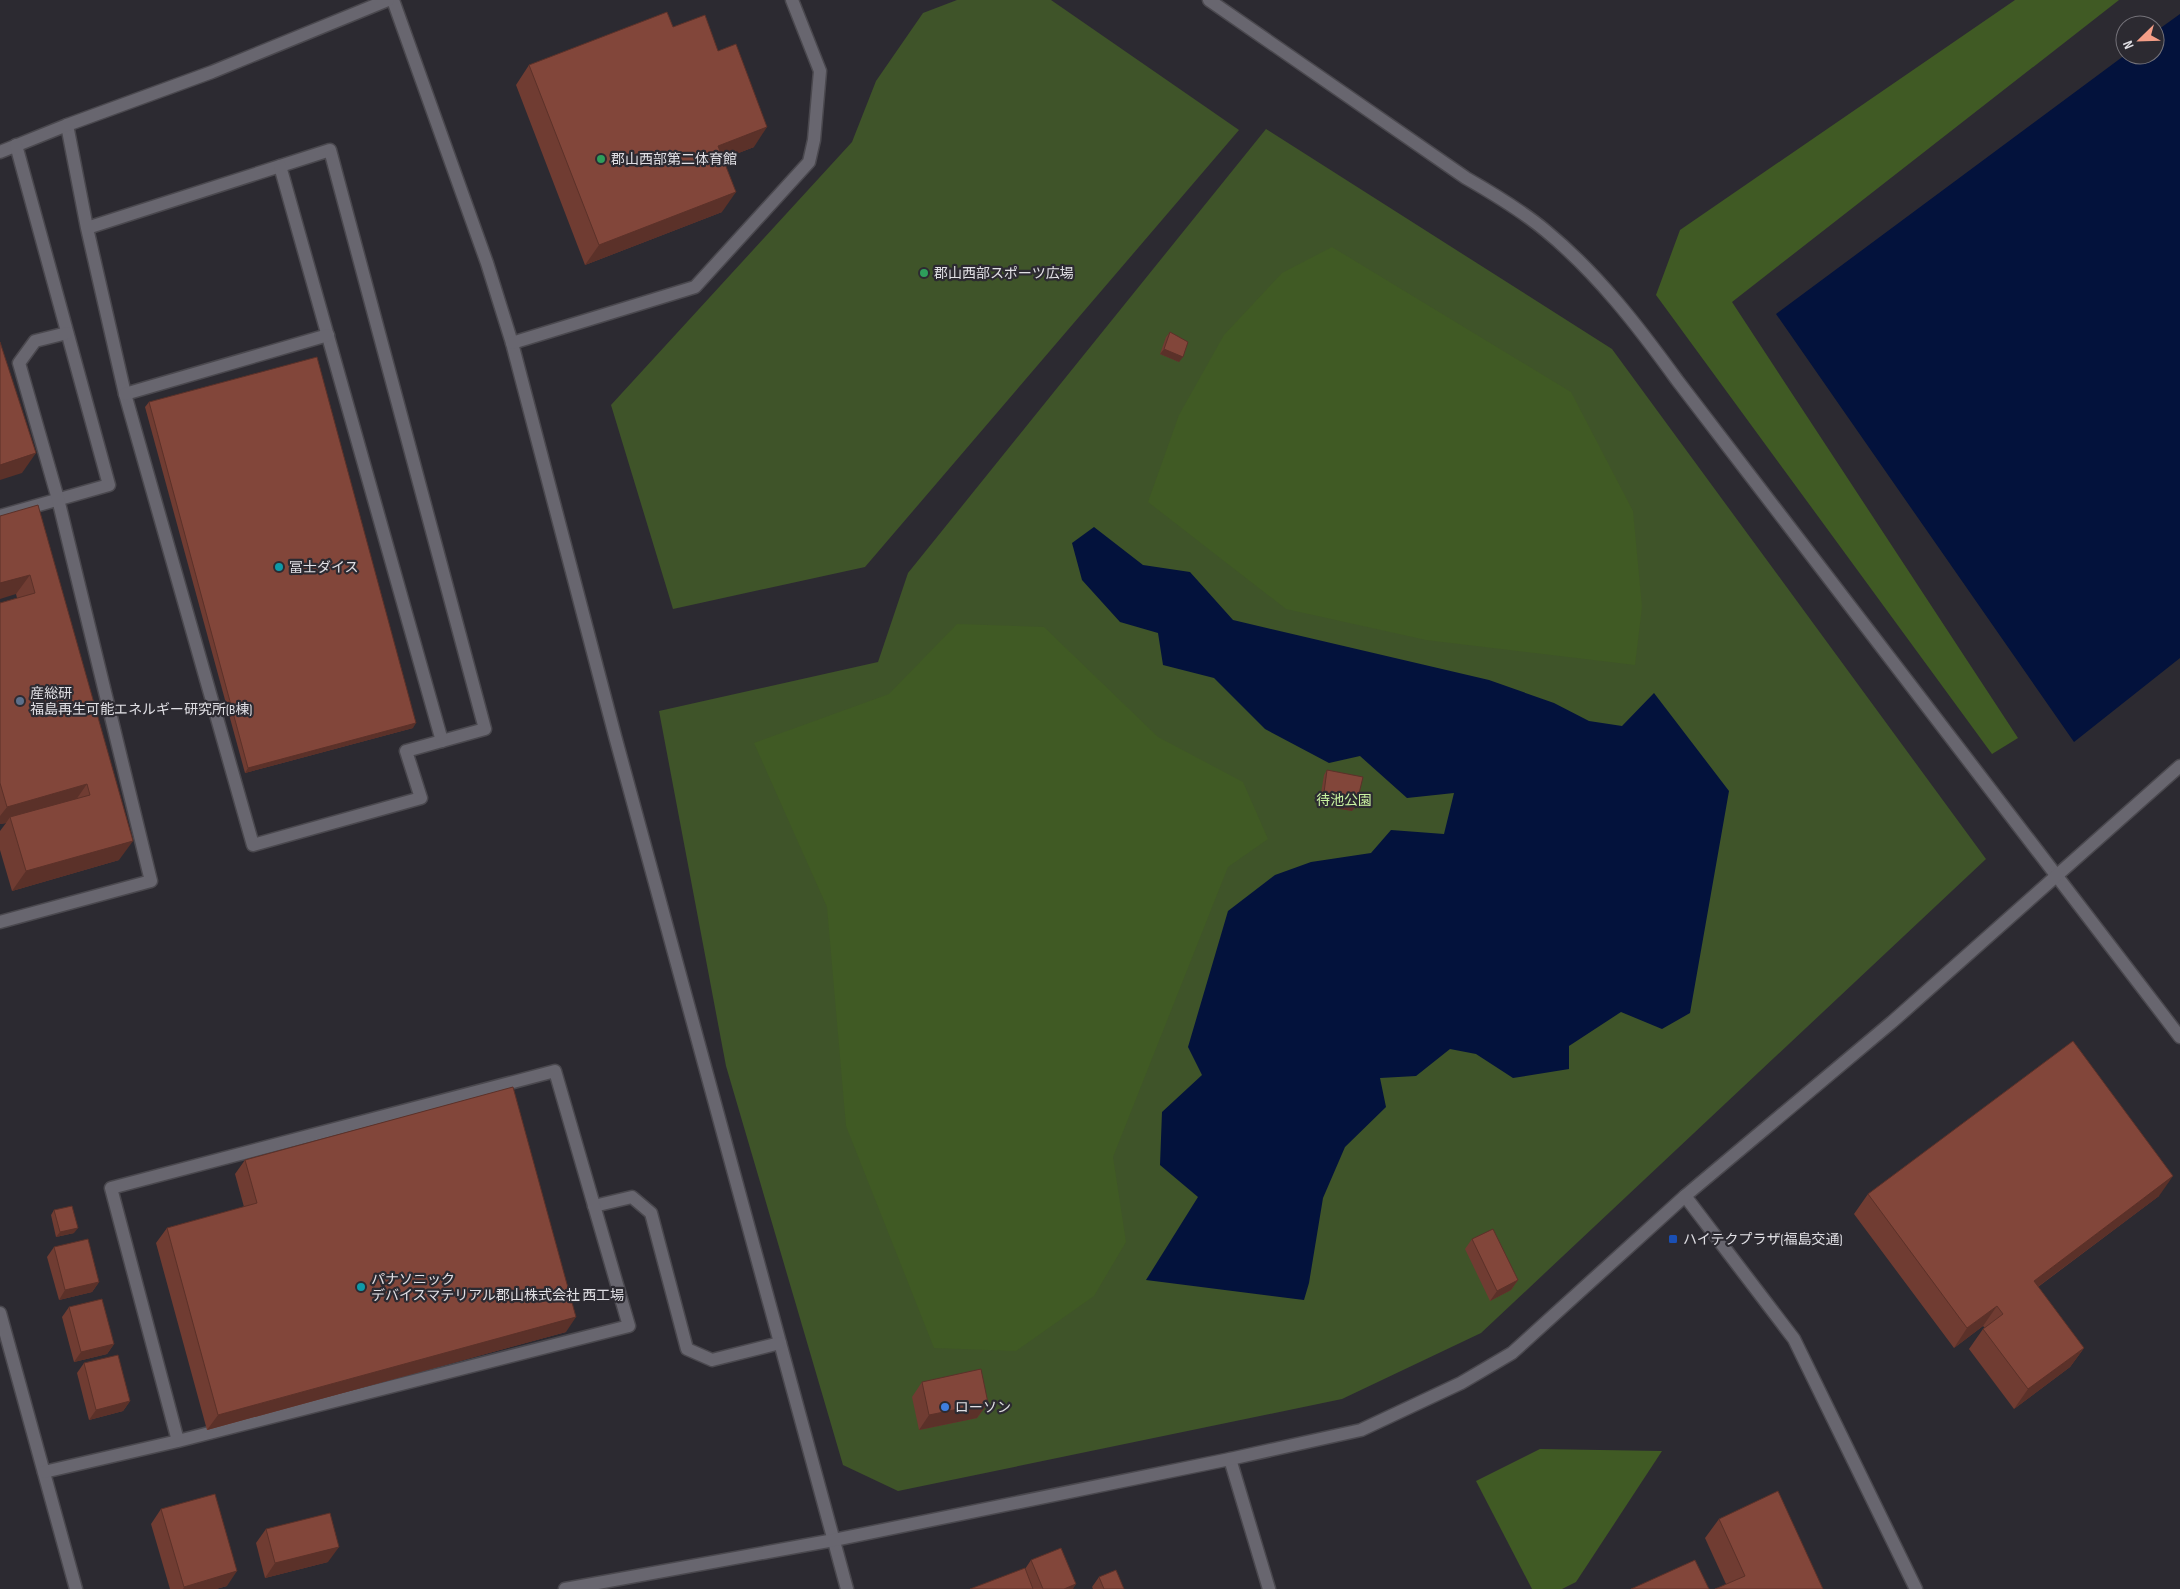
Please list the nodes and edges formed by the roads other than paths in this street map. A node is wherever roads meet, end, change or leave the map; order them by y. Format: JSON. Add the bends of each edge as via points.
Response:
{"nodes":[{"id":1,"x":388,"y":0,"type":"edge"},
{"id":2,"x":393,"y":0,"type":"edge"},
{"id":3,"x":792,"y":0,"type":"edge"},
{"id":4,"x":1209,"y":0,"type":"edge"},
{"id":5,"x":67,"y":124,"type":"junction"},
{"id":6,"x":16,"y":145,"type":"junction"},
{"id":7,"x":0,"y":152,"type":"edge"},
{"id":8,"x":280,"y":166,"type":"junction"},
{"id":9,"x":87,"y":228,"type":"junction"},
{"id":10,"x":67,"y":333,"type":"junction"},
{"id":11,"x":328,"y":335,"type":"junction"},
{"id":12,"x":512,"y":343,"type":"junction"},
{"id":13,"x":125,"y":394,"type":"junction"},
{"id":14,"x":58,"y":499,"type":"junction"},
{"id":15,"x":0,"y":516,"type":"edge"},
{"id":16,"x":442,"y":741,"type":"junction"},
{"id":17,"x":2180,"y":766,"type":"edge"},
{"id":18,"x":2058,"y":875,"type":"junction"},
{"id":19,"x":0,"y":922,"type":"edge"},
{"id":20,"x":2180,"y":1037,"type":"edge"},
{"id":21,"x":1685,"y":1196,"type":"junction"},
{"id":22,"x":594,"y":1206,"type":"junction"},
{"id":23,"x":0,"y":1313,"type":"edge"},
{"id":24,"x":780,"y":1343,"type":"junction"},
{"id":25,"x":178,"y":1441,"type":"junction"},
{"id":26,"x":1230,"y":1459,"type":"junction"},
{"id":27,"x":44,"y":1472,"type":"junction"},
{"id":28,"x":834,"y":1540,"type":"junction"},
{"id":29,"x":76,"y":1589,"type":"edge"},
{"id":30,"x":565,"y":1589,"type":"edge"},
{"id":31,"x":847,"y":1589,"type":"edge"},
{"id":32,"x":1269,"y":1589,"type":"edge"},
{"id":33,"x":1916,"y":1589,"type":"edge"}],
"edges":[{"from":1,"to":5,"type":"street","via":[[212,72]]},
{"from":2,"to":12,"type":"street","via":[[487,263]]},
{"from":3,"to":12,"type":"street","via":[[820,71],[809,162],[695,287]]},
{"from":4,"to":18,"type":"street","via":[[1458,173],[1503,199],[1546,231],[1598,281],[1635,322]]},
{"from":5,"to":6,"type":"street"},
{"from":5,"to":9,"type":"street"},
{"from":6,"to":7,"type":"street"},
{"from":6,"to":10,"type":"street"},
{"from":8,"to":9,"type":"street"},
{"from":8,"to":11,"type":"street"},
{"from":8,"to":16,"type":"street","via":[[330,150],[485,729]]},
{"from":9,"to":13,"type":"street"},
{"from":10,"to":14,"type":"street","via":[[35,341],[19,363]]},
{"from":10,"to":14,"type":"street","via":[[109,485]]},
{"from":11,"to":13,"type":"street"},
{"from":11,"to":16,"type":"street"},
{"from":12,"to":24,"type":"street"},
{"from":13,"to":16,"type":"street","via":[[253,845],[421,798],[406,751]]},
{"from":14,"to":15,"type":"street"},
{"from":14,"to":19,"type":"street","via":[[151,881]]},
{"from":17,"to":18,"type":"street"},
{"from":18,"to":20,"type":"street"},
{"from":18,"to":21,"type":"street","via":[[1892,1022]]},
{"from":21,"to":26,"type":"street","via":[[1512,1353],[1469,1378],[1361,1430]]},
{"from":21,"to":33,"type":"street","via":[[1794,1340]]},
{"from":22,"to":24,"type":"street","via":[[632,1197],[651,1213],[687,1349],[712,1360]]},
{"from":22,"to":25,"type":"street","via":[[630,1326]]},
{"from":22,"to":25,"type":"street","via":[[555,1071],[111,1188]]},
{"from":23,"to":27,"type":"street"},
{"from":24,"to":28,"type":"street"},
{"from":25,"to":27,"type":"street"},
{"from":26,"to":28,"type":"street"},
{"from":26,"to":32,"type":"street"},
{"from":27,"to":29,"type":"street"},
{"from":28,"to":30,"type":"street"},
{"from":28,"to":31,"type":"street"}]}
